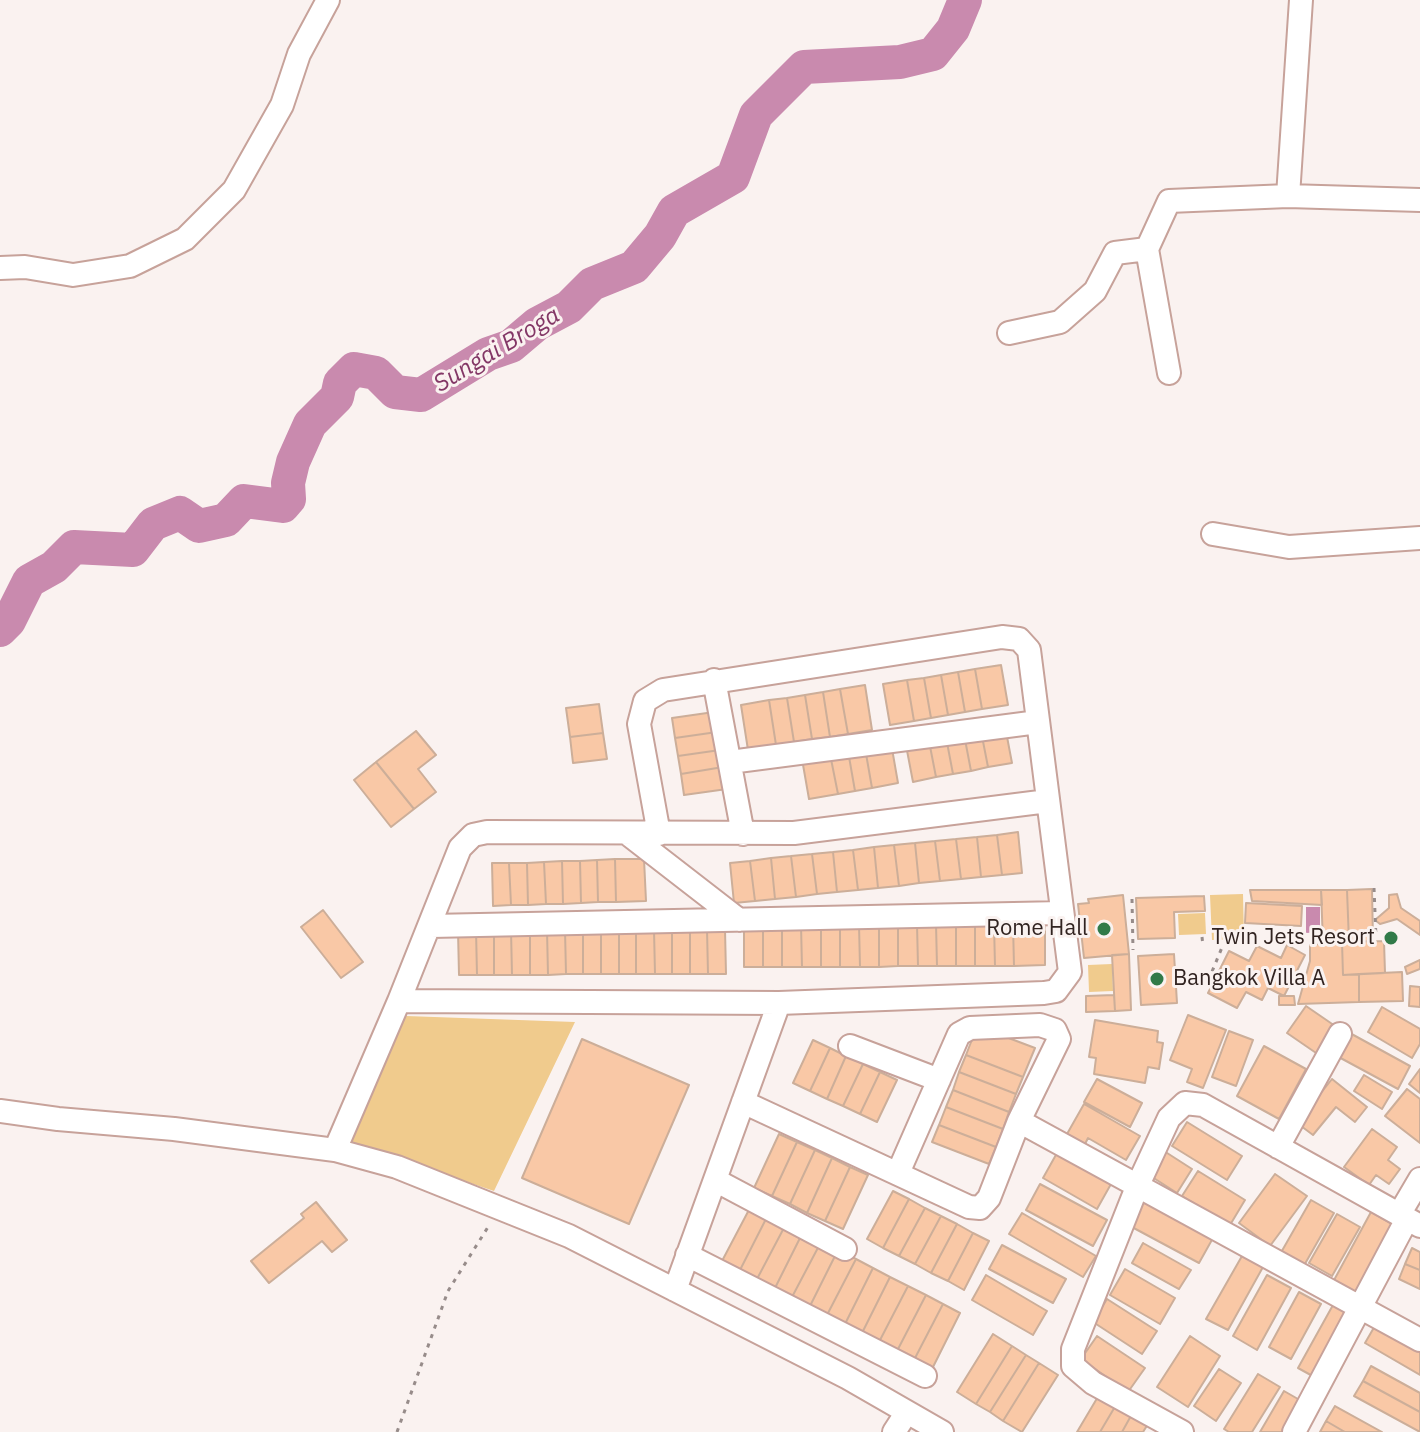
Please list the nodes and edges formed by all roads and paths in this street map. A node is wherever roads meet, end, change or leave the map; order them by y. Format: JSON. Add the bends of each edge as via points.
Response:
{"nodes":[{"id":1,"x":328,"y":0,"type":"edge"},
{"id":2,"x":1301,"y":0,"type":"edge"},
{"id":3,"x":1288,"y":196,"type":"junction"},
{"id":4,"x":1420,"y":200,"type":"edge"},
{"id":5,"x":1147,"y":249,"type":"junction"},
{"id":6,"x":0,"y":268,"type":"edge"},
{"id":7,"x":1009,"y":333,"type":"dead end"},
{"id":8,"x":1169,"y":373,"type":"dead end"},
{"id":9,"x":1213,"y":534,"type":"dead end"},
{"id":10,"x":1420,"y":538,"type":"edge"},
{"id":11,"x":714,"y":680,"type":"junction"},
{"id":12,"x":1038,"y":722,"type":"junction"},
{"id":13,"x":730,"y":762,"type":"junction"},
{"id":14,"x":1048,"y":801,"type":"junction"},
{"id":15,"x":628,"y":834,"type":"junction"},
{"id":16,"x":659,"y":834,"type":"junction"},
{"id":17,"x":743,"y":834,"type":"junction"},
{"id":18,"x":1374,"y":888,"type":"dead end"},
{"id":19,"x":1132,"y":899,"type":"dead end"},
{"id":20,"x":1062,"y":913,"type":"junction"},
{"id":21,"x":739,"y":920,"type":"junction"},
{"id":22,"x":431,"y":926,"type":"junction"},
{"id":23,"x":1202,"y":937,"type":"dead end"},
{"id":24,"x":1376,"y":938,"type":"dead end"},
{"id":25,"x":1223,"y":945,"type":"dead end"},
{"id":26,"x":1203,"y":946,"type":"dead end"},
{"id":27,"x":1133,"y":950,"type":"dead end"},
{"id":28,"x":1184,"y":976,"type":"dead end"},
{"id":29,"x":399,"y":1001,"type":"junction"},
{"id":30,"x":779,"y":1003,"type":"junction"},
{"id":31,"x":1340,"y":1034,"type":"dead end"},
{"id":32,"x":850,"y":1046,"type":"dead end"},
{"id":33,"x":939,"y":1080,"type":"junction"},
{"id":34,"x":743,"y":1102,"type":"junction"},
{"id":35,"x":0,"y":1111,"type":"edge"},
{"id":36,"x":1019,"y":1121,"type":"junction"},
{"id":37,"x":1278,"y":1147,"type":"junction"},
{"id":38,"x":335,"y":1150,"type":"junction"},
{"id":39,"x":898,"y":1173,"type":"junction"},
{"id":40,"x":1420,"y":1179,"type":"edge"},
{"id":41,"x":715,"y":1180,"type":"junction"},
{"id":42,"x":1137,"y":1187,"type":"junction"},
{"id":43,"x":501,"y":1207,"type":"junction"},
{"id":44,"x":1409,"y":1220,"type":"edge"},
{"id":45,"x":845,"y":1249,"type":"dead end"},
{"id":46,"x":687,"y":1255,"type":"junction"},
{"id":47,"x":675,"y":1290,"type":"junction"},
{"id":48,"x":1360,"y":1307,"type":"junction"},
{"id":49,"x":1420,"y":1340,"type":"edge"},
{"id":50,"x":925,"y":1376,"type":"dead end"},
{"id":51,"x":907,"y":1412,"type":"junction"},
{"id":52,"x":397,"y":1432,"type":"edge"},
{"id":53,"x":894,"y":1432,"type":"edge"},
{"id":54,"x":942,"y":1432,"type":"edge"},
{"id":55,"x":1182,"y":1432,"type":"edge"},
{"id":56,"x":1294,"y":1432,"type":"edge"}],
"edges":[{"from":1,"to":6,"type":"street","via":[[299,54],[282,105],[234,190],[185,239],[130,266],[73,275]]},
{"from":2,"to":3,"type":"street"},
{"from":3,"to":4,"type":"street"},
{"from":3,"to":5,"type":"street","via":[[1169,201]]},
{"from":5,"to":7,"type":"street","via":[[1115,253],[1095,291],[1060,322]]},
{"from":5,"to":8,"type":"street"},
{"from":9,"to":10,"type":"street","via":[[1289,547]]},
{"from":11,"to":12,"type":"street","via":[[1002,637],[1019,639],[1029,650]]},
{"from":11,"to":13,"type":"street"},
{"from":11,"to":16,"type":"street","via":[[663,690],[645,701],[639,724]]},
{"from":12,"to":13,"type":"street"},
{"from":12,"to":14,"type":"street"},
{"from":13,"to":17,"type":"street"},
{"from":14,"to":17,"type":"street","via":[[794,833]]},
{"from":14,"to":20,"type":"street"},
{"from":15,"to":16,"type":"street"},
{"from":15,"to":21,"type":"street"},
{"from":15,"to":22,"type":"street","via":[[473,835],[460,848]]},
{"from":16,"to":17,"type":"street"},
{"from":18,"to":24,"type":"path"},
{"from":19,"to":27,"type":"path"},
{"from":20,"to":21,"type":"street"},
{"from":20,"to":30,"type":"street","via":[[1070,972],[1056,991]]},
{"from":21,"to":22,"type":"street"},
{"from":22,"to":29,"type":"street"},
{"from":23,"to":26,"type":"path"},
{"from":25,"to":28,"type":"path","via":[[1211,974]]},
{"from":29,"to":30,"type":"street"},
{"from":29,"to":38,"type":"street"},
{"from":30,"to":34,"type":"street"},
{"from":31,"to":37,"type":"street"},
{"from":32,"to":33,"type":"street"},
{"from":33,"to":36,"type":"street","via":[[959,1034],[970,1028],[1040,1025],[1055,1030],[1059,1039]]},
{"from":33,"to":39,"type":"street"},
{"from":34,"to":39,"type":"street"},
{"from":34,"to":41,"type":"street"},
{"from":35,"to":38,"type":"street"},
{"from":36,"to":39,"type":"street","via":[[989,1198],[980,1208]]},
{"from":36,"to":42,"type":"street"},
{"from":37,"to":42,"type":"street","via":[[1203,1105],[1185,1103],[1169,1118]]},
{"from":37,"to":44,"type":"street"},
{"from":38,"to":43,"type":"street","via":[[397,1167]]},
{"from":40,"to":44,"type":"street"},
{"from":41,"to":45,"type":"street"},
{"from":41,"to":46,"type":"street"},
{"from":42,"to":48,"type":"street"},
{"from":42,"to":55,"type":"street","via":[[1073,1349],[1073,1366],[1093,1383]]},
{"from":43,"to":47,"type":"street"},
{"from":43,"to":52,"type":"path","via":[[448,1291]]},
{"from":44,"to":48,"type":"street"},
{"from":46,"to":47,"type":"street"},
{"from":46,"to":50,"type":"street"},
{"from":47,"to":51,"type":"street"},
{"from":48,"to":49,"type":"street"},
{"from":48,"to":56,"type":"street"},
{"from":51,"to":53,"type":"street"},
{"from":51,"to":54,"type":"street"}]}
